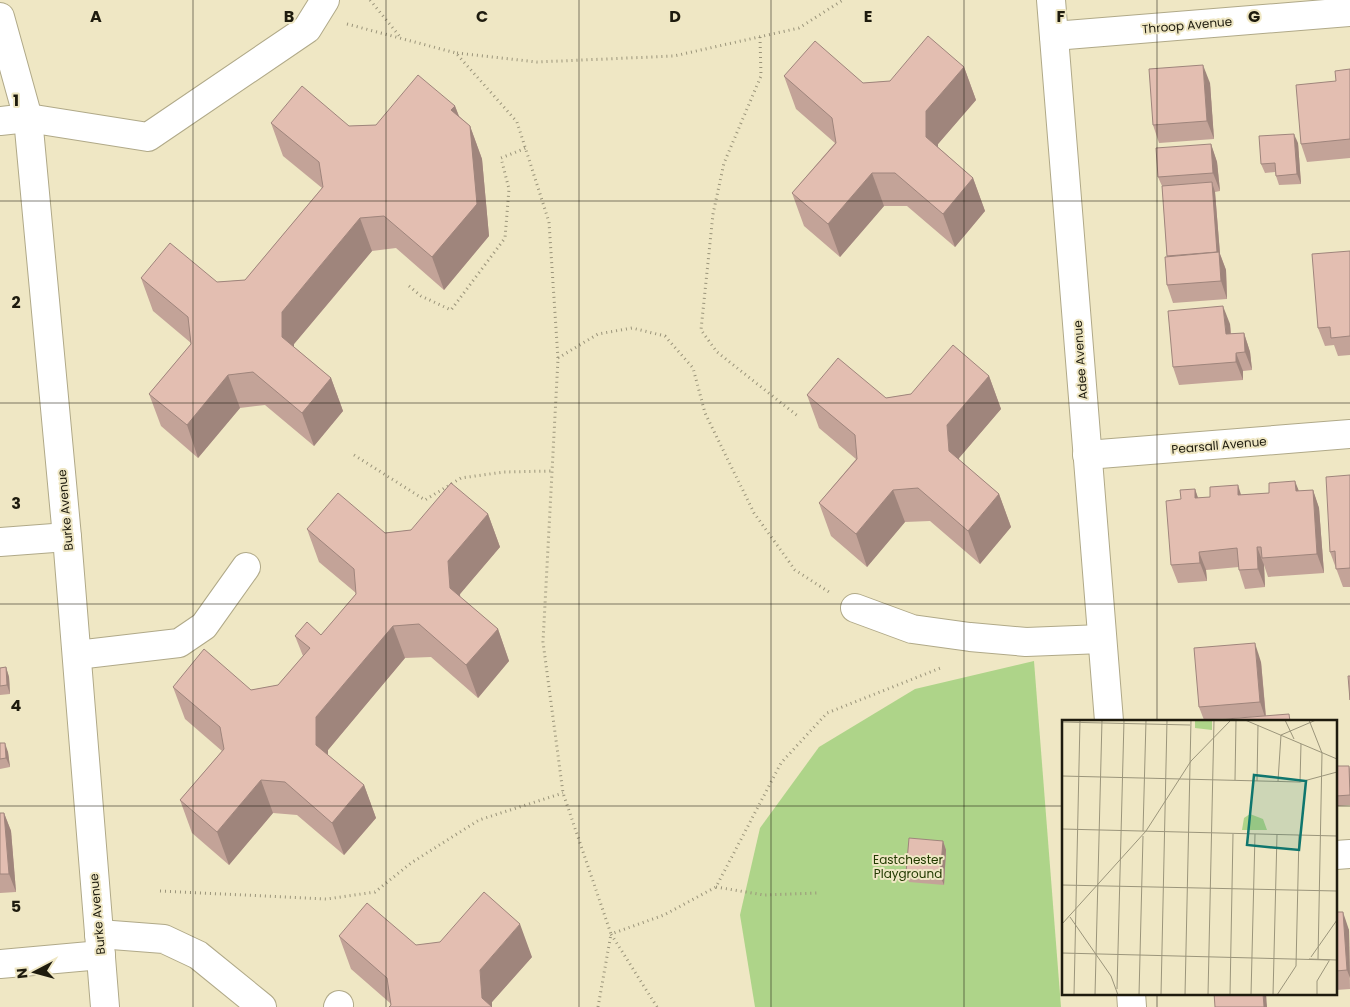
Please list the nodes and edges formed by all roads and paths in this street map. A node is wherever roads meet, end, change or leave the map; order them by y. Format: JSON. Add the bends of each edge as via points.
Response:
{"nodes":[{"id":1,"x":370,"y":0,"type":"edge"},
{"id":2,"x":843,"y":0,"type":"edge"},
{"id":3,"x":1051,"y":0,"type":"edge"},
{"id":4,"x":320,"y":8,"type":"edge"},
{"id":5,"x":1350,"y":12,"type":"edge"},
{"id":6,"x":0,"y":18,"type":"edge"},
{"id":7,"x":1054,"y":36,"type":"junction"},
{"id":8,"x":760,"y":37,"type":"junction"},
{"id":9,"x":402,"y":38,"type":"junction"},
{"id":10,"x":456,"y":52,"type":"junction"},
{"id":11,"x":28,"y":118,"type":"junction"},
{"id":12,"x":0,"y":121,"type":"edge"},
{"id":13,"x":526,"y":148,"type":"junction"},
{"id":14,"x":409,"y":286,"type":"dead end"},
{"id":15,"x":558,"y":358,"type":"junction"},
{"id":16,"x":800,"y":417,"type":"dead end"},
{"id":17,"x":1350,"y":434,"type":"edge"},
{"id":18,"x":354,"y":455,"type":"dead end"},
{"id":19,"x":1087,"y":455,"type":"junction"},
{"id":20,"x":552,"y":471,"type":"junction"},
{"id":21,"x":67,"y":537,"type":"junction"},
{"id":22,"x":0,"y":542,"type":"edge"},
{"id":23,"x":246,"y":568,"type":"dead end"},
{"id":24,"x":855,"y":608,"type":"joint"},
{"id":25,"x":1102,"y":639,"type":"junction"},
{"id":26,"x":77,"y":655,"type":"junction"},
{"id":27,"x":951,"y":664,"type":"dead end"},
{"id":28,"x":1109,"y":720,"type":"edge"},
{"id":29,"x":563,"y":793,"type":"junction"},
{"id":30,"x":716,"y":886,"type":"junction"},
{"id":31,"x":160,"y":891,"type":"dead end"},
{"id":32,"x":817,"y":892,"type":"dead end"},
{"id":33,"x":611,"y":934,"type":"junction"},
{"id":34,"x":100,"y":945,"type":"junction"},
{"id":35,"x":0,"y":964,"type":"edge"},
{"id":36,"x":1131,"y":994,"type":"edge"},
{"id":37,"x":105,"y":1007,"type":"edge"},
{"id":38,"x":262,"y":1007,"type":"edge"},
{"id":39,"x":598,"y":1007,"type":"edge"},
{"id":40,"x":658,"y":1007,"type":"edge"},
{"id":41,"x":1132,"y":1007,"type":"edge"}],
"edges":[{"from":1,"to":9,"type":"path"},
{"from":2,"to":8,"type":"path","via":[[799,28]]},
{"from":3,"to":7,"type":"street","name":"Adee Avenue"},
{"from":4,"to":9,"type":"path"},
{"from":4,"to":11,"type":"street","via":[[307,29],[148,137]]},
{"from":5,"to":7,"type":"street","name":"Throop Avenue"},
{"from":6,"to":11,"type":"street","name":"Burke Avenue"},
{"from":7,"to":19,"type":"street","name":"Adee Avenue"},
{"from":8,"to":10,"type":"path","via":[[674,56],[537,62]]},
{"from":8,"to":16,"type":"path","via":[[761,76],[724,163],[713,214],[701,330],[717,352]]},
{"from":9,"to":10,"type":"path"},
{"from":10,"to":13,"type":"path","via":[[517,122]]},
{"from":11,"to":12,"type":"street"},
{"from":11,"to":21,"type":"street","name":"Burke Avenue"},
{"from":13,"to":14,"type":"path","via":[[501,158],[508,189],[505,238],[451,310],[421,296]]},
{"from":13,"to":15,"type":"path","via":[[549,222]]},
{"from":15,"to":20,"type":"path"},
{"from":15,"to":24,"type":"path","via":[[598,334],[632,328],[665,336],[693,368],[705,413],[754,513],[795,570]]},
{"from":17,"to":19,"type":"street","name":"Pearsall Avenue"},
{"from":18,"to":20,"type":"path","via":[[425,500],[460,478],[504,472]]},
{"from":19,"to":25,"type":"street","name":"Adee Avenue"},
{"from":20,"to":29,"type":"path","via":[[543,642]]},
{"from":21,"to":22,"type":"street"},
{"from":21,"to":26,"type":"street","name":"Burke Avenue"},
{"from":23,"to":26,"type":"street","via":[[204,626],[179,643]]},
{"from":24,"to":25,"type":"street","via":[[912,628],[970,637],[1026,642]]},
{"from":25,"to":28,"type":"street","name":"Adee Avenue"},
{"from":26,"to":34,"type":"street","name":"Burke Avenue"},
{"from":27,"to":30,"type":"path","via":[[827,713],[781,763]]},
{"from":29,"to":31,"type":"path","via":[[479,820],[411,863],[375,892],[327,899]]},
{"from":29,"to":33,"type":"path"},
{"from":30,"to":32,"type":"path","via":[[764,895]]},
{"from":30,"to":33,"type":"path","via":[[664,915]]},
{"from":33,"to":39,"type":"path"},
{"from":33,"to":40,"type":"path"},
{"from":34,"to":35,"type":"street"},
{"from":34,"to":37,"type":"street","name":"Burke Avenue"},
{"from":34,"to":38,"type":"street","via":[[164,939],[198,955]]},
{"from":36,"to":41,"type":"street"}]}
